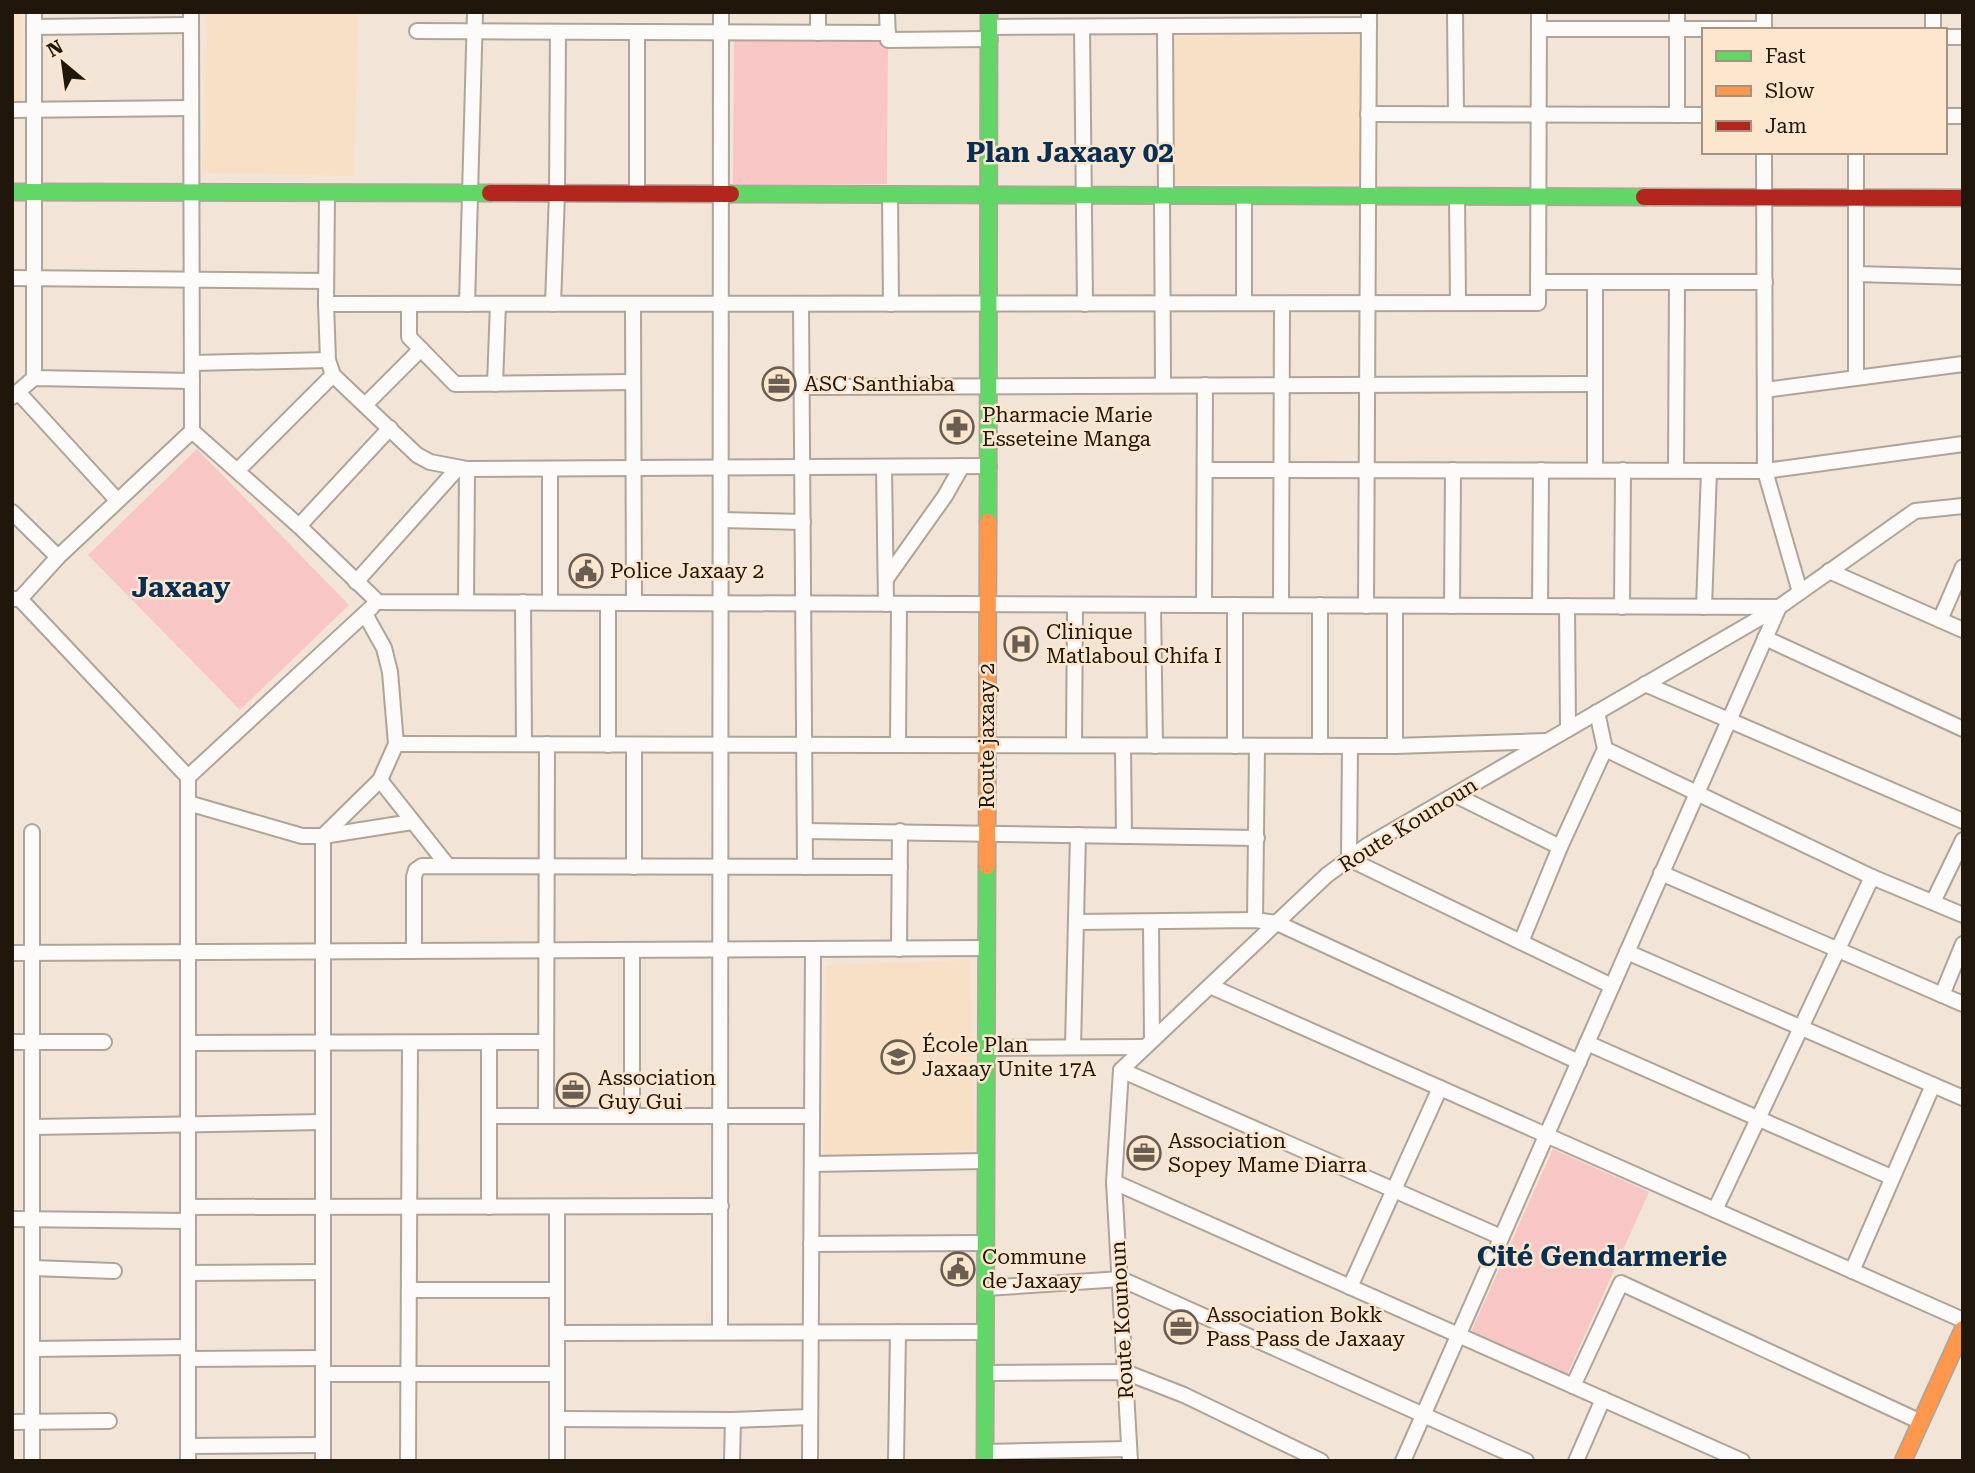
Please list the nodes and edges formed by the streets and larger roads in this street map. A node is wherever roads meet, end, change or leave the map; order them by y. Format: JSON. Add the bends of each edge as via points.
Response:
{"nodes":[{"id":1,"x":475,"y":12,"type":"edge"},
{"id":2,"x":721,"y":12,"type":"edge"},
{"id":3,"x":818,"y":12,"type":"edge"},
{"id":4,"x":887,"y":12,"type":"edge"},
{"id":5,"x":1455,"y":12,"type":"edge"},
{"id":6,"x":1539,"y":12,"type":"edge"},
{"id":7,"x":1592,"y":12,"type":"edge"},
{"id":8,"x":1677,"y":12,"type":"edge"},
{"id":9,"x":191,"y":18,"type":"edge"},
{"id":10,"x":34,"y":19,"type":"edge"},
{"id":11,"x":1290,"y":19,"type":"edge"},
{"id":12,"x":1369,"y":19,"type":"edge"},
{"id":13,"x":1200,"y":20,"type":"edge"},
{"id":14,"x":990,"y":26,"type":"edge"},
{"id":15,"x":1082,"y":27,"type":"junction"},
{"id":16,"x":1165,"y":27,"type":"junction"},
{"id":17,"x":1539,"y":29,"type":"junction"},
{"id":18,"x":1592,"y":29,"type":"junction"},
{"id":19,"x":1677,"y":29,"type":"junction"},
{"id":20,"x":1702,"y":29,"type":"edge"},
{"id":21,"x":416,"y":32,"type":"dead end"},
{"id":22,"x":473,"y":32,"type":"junction"},
{"id":23,"x":558,"y":32,"type":"junction"},
{"id":24,"x":637,"y":32,"type":"junction"},
{"id":25,"x":721,"y":33,"type":"junction"},
{"id":26,"x":818,"y":33,"type":"junction"},
{"id":27,"x":888,"y":33,"type":"junction"},
{"id":28,"x":191,"y":108,"type":"junction"},
{"id":29,"x":12,"y":110,"type":"edge"},
{"id":30,"x":34,"y":110,"type":"junction"},
{"id":31,"x":1368,"y":114,"type":"junction"},
{"id":32,"x":1456,"y":114,"type":"junction"},
{"id":33,"x":1539,"y":114,"type":"junction"},
{"id":34,"x":1677,"y":115,"type":"junction"},
{"id":35,"x":1702,"y":115,"type":"edge"},
{"id":36,"x":1764,"y":154,"type":"edge"},
{"id":37,"x":1856,"y":154,"type":"edge"},
{"id":38,"x":12,"y":192,"type":"edge"},
{"id":39,"x":35,"y":192,"type":"junction"},
{"id":40,"x":191,"y":193,"type":"junction"},
{"id":41,"x":327,"y":193,"type":"junction"},
{"id":42,"x":469,"y":193,"type":"junction"},
{"id":43,"x":557,"y":194,"type":"junction"},
{"id":44,"x":637,"y":194,"type":"junction"},
{"id":45,"x":721,"y":194,"type":"junction"},
{"id":46,"x":890,"y":195,"type":"junction"},
{"id":47,"x":989,"y":195,"type":"junction"},
{"id":48,"x":1085,"y":195,"type":"junction"},
{"id":49,"x":1164,"y":195,"type":"junction"},
{"id":50,"x":1244,"y":196,"type":"junction"},
{"id":51,"x":1368,"y":196,"type":"junction"},
{"id":52,"x":1457,"y":197,"type":"junction"},
{"id":53,"x":1539,"y":197,"type":"junction"},
{"id":54,"x":1765,"y":197,"type":"junction"},
{"id":55,"x":1856,"y":198,"type":"junction"},
{"id":56,"x":1963,"y":198,"type":"edge"},
{"id":57,"x":1856,"y":274,"type":"junction"},
{"id":58,"x":1963,"y":277,"type":"edge"},
{"id":59,"x":12,"y":278,"type":"edge"},
{"id":60,"x":34,"y":279,"type":"junction"},
{"id":61,"x":192,"y":280,"type":"junction"},
{"id":62,"x":326,"y":281,"type":"junction"},
{"id":63,"x":1539,"y":282,"type":"junction"},
{"id":64,"x":1595,"y":282,"type":"junction"},
{"id":65,"x":1676,"y":282,"type":"junction"},
{"id":66,"x":1765,"y":282,"type":"junction"},
{"id":67,"x":1244,"y":303,"type":"junction"},
{"id":68,"x":1367,"y":303,"type":"junction"},
{"id":69,"x":1458,"y":303,"type":"junction"},
{"id":70,"x":326,"y":304,"type":"junction"},
{"id":71,"x":409,"y":304,"type":"junction"},
{"id":72,"x":467,"y":304,"type":"junction"},
{"id":73,"x":498,"y":304,"type":"junction"},
{"id":74,"x":553,"y":304,"type":"junction"},
{"id":75,"x":633,"y":304,"type":"junction"},
{"id":76,"x":721,"y":304,"type":"junction"},
{"id":77,"x":801,"y":304,"type":"junction"},
{"id":78,"x":891,"y":304,"type":"junction"},
{"id":79,"x":989,"y":304,"type":"junction"},
{"id":80,"x":1085,"y":304,"type":"junction"},
{"id":81,"x":1163,"y":304,"type":"junction"},
{"id":82,"x":1282,"y":304,"type":"junction"},
{"id":83,"x":421,"y":349,"type":"junction"},
{"id":84,"x":328,"y":360,"type":"junction"},
{"id":85,"x":192,"y":363,"type":"junction"},
{"id":86,"x":1963,"y":364,"type":"edge"},
{"id":87,"x":333,"y":375,"type":"junction"},
{"id":88,"x":34,"y":378,"type":"junction"},
{"id":89,"x":1856,"y":379,"type":"junction"},
{"id":90,"x":192,"y":381,"type":"junction"},
{"id":91,"x":633,"y":382,"type":"junction"},
{"id":92,"x":1367,"y":383,"type":"junction"},
{"id":93,"x":495,"y":384,"type":"junction"},
{"id":94,"x":1163,"y":384,"type":"junction"},
{"id":95,"x":1595,"y":384,"type":"junction"},
{"id":96,"x":989,"y":385,"type":"junction"},
{"id":97,"x":1205,"y":385,"type":"junction"},
{"id":98,"x":1282,"y":385,"type":"junction"},
{"id":99,"x":802,"y":387,"type":"junction"},
{"id":100,"x":1765,"y":390,"type":"junction"},
{"id":101,"x":15,"y":395,"type":"edge"},
{"id":102,"x":365,"y":405,"type":"junction"},
{"id":103,"x":390,"y":428,"type":"junction"},
{"id":104,"x":192,"y":431,"type":"junction"},
{"id":105,"x":1963,"y":444,"type":"edge"},
{"id":106,"x":962,"y":466,"type":"junction"},
{"id":107,"x":989,"y":466,"type":"junction"},
{"id":108,"x":802,"y":467,"type":"junction"},
{"id":109,"x":884,"y":467,"type":"junction"},
{"id":110,"x":634,"y":468,"type":"junction"},
{"id":111,"x":721,"y":468,"type":"junction"},
{"id":112,"x":462,"y":469,"type":"junction"},
{"id":113,"x":550,"y":469,"type":"junction"},
{"id":114,"x":238,"y":470,"type":"junction"},
{"id":115,"x":1205,"y":470,"type":"junction"},
{"id":116,"x":1282,"y":470,"type":"junction"},
{"id":117,"x":1367,"y":470,"type":"junction"},
{"id":118,"x":1453,"y":470,"type":"junction"},
{"id":119,"x":1541,"y":470,"type":"junction"},
{"id":120,"x":1595,"y":470,"type":"junction"},
{"id":121,"x":1623,"y":470,"type":"junction"},
{"id":122,"x":1676,"y":470,"type":"junction"},
{"id":123,"x":1709,"y":471,"type":"junction"},
{"id":124,"x":1765,"y":471,"type":"junction"},
{"id":125,"x":117,"y":500,"type":"junction"},
{"id":126,"x":1963,"y":506,"type":"edge"},
{"id":127,"x":12,"y":512,"type":"edge"},
{"id":128,"x":721,"y":520,"type":"junction"},
{"id":129,"x":803,"y":522,"type":"junction"},
{"id":130,"x":299,"y":526,"type":"junction"},
{"id":131,"x":58,"y":557,"type":"junction"},
{"id":132,"x":1963,"y":567,"type":"edge"},
{"id":133,"x":1829,"y":571,"type":"junction"},
{"id":134,"x":886,"y":579,"type":"junction"},
{"id":135,"x":356,"y":582,"type":"junction"},
{"id":136,"x":1800,"y":592,"type":"junction"},
{"id":137,"x":16,"y":599,"type":"edge"},
{"id":138,"x":378,"y":601,"type":"junction"},
{"id":139,"x":466,"y":602,"type":"junction"},
{"id":140,"x":523,"y":602,"type":"junction"},
{"id":141,"x":550,"y":602,"type":"junction"},
{"id":142,"x":608,"y":603,"type":"junction"},
{"id":143,"x":634,"y":603,"type":"junction"},
{"id":144,"x":721,"y":603,"type":"junction"},
{"id":145,"x":803,"y":603,"type":"junction"},
{"id":146,"x":893,"y":604,"type":"junction"},
{"id":147,"x":988,"y":604,"type":"junction"},
{"id":148,"x":1075,"y":604,"type":"junction"},
{"id":149,"x":1153,"y":605,"type":"junction"},
{"id":150,"x":1204,"y":605,"type":"junction"},
{"id":151,"x":1236,"y":605,"type":"junction"},
{"id":152,"x":1281,"y":605,"type":"junction"},
{"id":153,"x":1320,"y":606,"type":"junction"},
{"id":154,"x":1366,"y":606,"type":"junction"},
{"id":155,"x":1395,"y":606,"type":"junction"},
{"id":156,"x":1452,"y":606,"type":"junction"},
{"id":157,"x":1567,"y":606,"type":"junction"},
{"id":158,"x":1540,"y":607,"type":"junction"},
{"id":159,"x":1622,"y":607,"type":"junction"},
{"id":160,"x":1704,"y":607,"type":"junction"},
{"id":161,"x":1779,"y":607,"type":"junction"},
{"id":162,"x":365,"y":614,"type":"junction"},
{"id":163,"x":1940,"y":620,"type":"junction"},
{"id":164,"x":1963,"y":630,"type":"edge"},
{"id":165,"x":1765,"y":638,"type":"junction"},
{"id":166,"x":1646,"y":684,"type":"junction"},
{"id":167,"x":1597,"y":712,"type":"junction"},
{"id":168,"x":1729,"y":720,"type":"junction"},
{"id":169,"x":1568,"y":729,"type":"junction"},
{"id":170,"x":1963,"y":729,"type":"edge"},
{"id":171,"x":1548,"y":741,"type":"junction"},
{"id":172,"x":396,"y":744,"type":"junction"},
{"id":173,"x":524,"y":744,"type":"junction"},
{"id":174,"x":547,"y":744,"type":"junction"},
{"id":175,"x":608,"y":745,"type":"junction"},
{"id":176,"x":634,"y":745,"type":"junction"},
{"id":177,"x":721,"y":745,"type":"junction"},
{"id":178,"x":804,"y":745,"type":"junction"},
{"id":179,"x":898,"y":745,"type":"junction"},
{"id":180,"x":987,"y":745,"type":"junction"},
{"id":181,"x":1074,"y":746,"type":"junction"},
{"id":182,"x":1123,"y":746,"type":"junction"},
{"id":183,"x":1155,"y":746,"type":"junction"},
{"id":184,"x":1235,"y":746,"type":"junction"},
{"id":185,"x":1257,"y":746,"type":"junction"},
{"id":186,"x":1320,"y":746,"type":"junction"},
{"id":187,"x":1350,"y":746,"type":"junction"},
{"id":188,"x":1395,"y":746,"type":"junction"},
{"id":189,"x":1605,"y":749,"type":"junction"},
{"id":190,"x":188,"y":776,"type":"junction"},
{"id":191,"x":380,"y":780,"type":"junction"},
{"id":192,"x":1698,"y":792,"type":"junction"},
{"id":193,"x":1455,"y":794,"type":"junction"},
{"id":194,"x":188,"y":803,"type":"junction"},
{"id":195,"x":1963,"y":821,"type":"edge"},
{"id":196,"x":412,"y":822,"type":"junction"},
{"id":197,"x":805,"y":831,"type":"junction"},
{"id":198,"x":900,"y":831,"type":"junction"},
{"id":199,"x":32,"y":832,"type":"dead end"},
{"id":200,"x":986,"y":833,"type":"junction"},
{"id":201,"x":1078,"y":835,"type":"junction"},
{"id":202,"x":323,"y":836,"type":"junction"},
{"id":203,"x":1124,"y":836,"type":"junction"},
{"id":204,"x":1257,"y":838,"type":"junction"},
{"id":205,"x":1963,"y":839,"type":"edge"},
{"id":206,"x":1560,"y":847,"type":"junction"},
{"id":207,"x":1349,"y":859,"type":"junction"},
{"id":208,"x":448,"y":866,"type":"junction"},
{"id":209,"x":634,"y":867,"type":"junction"},
{"id":210,"x":721,"y":867,"type":"junction"},
{"id":211,"x":805,"y":867,"type":"junction"},
{"id":212,"x":900,"y":867,"type":"junction"},
{"id":213,"x":547,"y":868,"type":"junction"},
{"id":214,"x":1661,"y":873,"type":"junction"},
{"id":215,"x":1872,"y":877,"type":"junction"},
{"id":216,"x":1933,"y":902,"type":"junction"},
{"id":217,"x":1963,"y":915,"type":"edge"},
{"id":218,"x":1255,"y":920,"type":"junction"},
{"id":219,"x":1076,"y":922,"type":"junction"},
{"id":220,"x":1151,"y":922,"type":"junction"},
{"id":221,"x":1278,"y":923,"type":"junction"},
{"id":222,"x":1521,"y":943,"type":"junction"},
{"id":223,"x":1963,"y":944,"type":"edge"},
{"id":224,"x":986,"y":948,"type":"junction"},
{"id":225,"x":813,"y":949,"type":"junction"},
{"id":226,"x":899,"y":949,"type":"junction"},
{"id":227,"x":547,"y":950,"type":"junction"},
{"id":228,"x":632,"y":950,"type":"junction"},
{"id":229,"x":721,"y":950,"type":"junction"},
{"id":230,"x":414,"y":951,"type":"junction"},
{"id":231,"x":1627,"y":951,"type":"junction"},
{"id":232,"x":1838,"y":951,"type":"junction"},
{"id":233,"x":188,"y":952,"type":"junction"},
{"id":234,"x":323,"y":952,"type":"junction"},
{"id":235,"x":12,"y":953,"type":"edge"},
{"id":236,"x":32,"y":953,"type":"junction"},
{"id":237,"x":1210,"y":986,"type":"junction"},
{"id":238,"x":1612,"y":986,"type":"junction"},
{"id":239,"x":1942,"y":995,"type":"junction"},
{"id":240,"x":1963,"y":1004,"type":"edge"},
{"id":241,"x":1802,"y":1027,"type":"junction"},
{"id":242,"x":12,"y":1042,"type":"edge"},
{"id":243,"x":32,"y":1042,"type":"junction"},
{"id":244,"x":104,"y":1042,"type":"dead end"},
{"id":245,"x":410,"y":1042,"type":"junction"},
{"id":246,"x":489,"y":1042,"type":"junction"},
{"id":247,"x":546,"y":1042,"type":"junction"},
{"id":248,"x":188,"y":1043,"type":"junction"},
{"id":249,"x":323,"y":1043,"type":"junction"},
{"id":250,"x":1587,"y":1043,"type":"junction"},
{"id":251,"x":1148,"y":1044,"type":"junction"},
{"id":252,"x":986,"y":1048,"type":"junction"},
{"id":253,"x":1073,"y":1048,"type":"junction"},
{"id":254,"x":1579,"y":1062,"type":"junction"},
{"id":255,"x":1121,"y":1070,"type":"junction"},
{"id":256,"x":1933,"y":1086,"type":"junction"},
{"id":257,"x":1440,"y":1088,"type":"junction"},
{"id":258,"x":1963,"y":1098,"type":"edge"},
{"id":259,"x":489,"y":1116,"type":"junction"},
{"id":260,"x":546,"y":1116,"type":"junction"},
{"id":261,"x":632,"y":1116,"type":"junction"},
{"id":262,"x":720,"y":1116,"type":"junction"},
{"id":263,"x":812,"y":1116,"type":"junction"},
{"id":264,"x":1759,"y":1119,"type":"junction"},
{"id":265,"x":323,"y":1122,"type":"junction"},
{"id":266,"x":188,"y":1125,"type":"junction"},
{"id":267,"x":32,"y":1127,"type":"junction"},
{"id":268,"x":1546,"y":1135,"type":"junction"},
{"id":269,"x":986,"y":1161,"type":"junction"},
{"id":270,"x":812,"y":1164,"type":"junction"},
{"id":271,"x":1891,"y":1177,"type":"junction"},
{"id":272,"x":1114,"y":1182,"type":"junction"},
{"id":273,"x":1394,"y":1190,"type":"junction"},
{"id":274,"x":557,"y":1206,"type":"junction"},
{"id":275,"x":721,"y":1206,"type":"junction"},
{"id":276,"x":323,"y":1207,"type":"junction"},
{"id":277,"x":409,"y":1207,"type":"junction"},
{"id":278,"x":489,"y":1207,"type":"junction"},
{"id":279,"x":1715,"y":1210,"type":"junction"},
{"id":280,"x":188,"y":1214,"type":"junction"},
{"id":281,"x":12,"y":1219,"type":"edge"},
{"id":282,"x":32,"y":1219,"type":"junction"},
{"id":283,"x":1501,"y":1237,"type":"junction"},
{"id":284,"x":986,"y":1243,"type":"junction"},
{"id":285,"x":811,"y":1244,"type":"junction"},
{"id":286,"x":33,"y":1268,"type":"junction"},
{"id":287,"x":114,"y":1271,"type":"dead end"},
{"id":288,"x":1852,"y":1271,"type":"junction"},
{"id":289,"x":323,"y":1272,"type":"junction"},
{"id":290,"x":188,"y":1273,"type":"junction"},
{"id":291,"x":1121,"y":1279,"type":"junction"},
{"id":292,"x":1350,"y":1287,"type":"junction"},
{"id":293,"x":986,"y":1288,"type":"junction"},
{"id":294,"x":409,"y":1290,"type":"junction"},
{"id":295,"x":557,"y":1290,"type":"junction"},
{"id":296,"x":1963,"y":1320,"type":"edge"},
{"id":297,"x":1963,"y":1329,"type":"edge"},
{"id":298,"x":557,"y":1332,"type":"junction"},
{"id":299,"x":720,"y":1332,"type":"junction"},
{"id":300,"x":811,"y":1332,"type":"junction"},
{"id":301,"x":898,"y":1332,"type":"junction"},
{"id":302,"x":985,"y":1332,"type":"junction"},
{"id":303,"x":1458,"y":1335,"type":"junction"},
{"id":304,"x":32,"y":1349,"type":"junction"},
{"id":305,"x":188,"y":1353,"type":"junction"},
{"id":306,"x":323,"y":1359,"type":"junction"},
{"id":307,"x":1125,"y":1372,"type":"junction"},
{"id":308,"x":985,"y":1373,"type":"junction"},
{"id":309,"x":323,"y":1374,"type":"junction"},
{"id":310,"x":408,"y":1374,"type":"junction"},
{"id":311,"x":557,"y":1374,"type":"junction"},
{"id":312,"x":1573,"y":1386,"type":"junction"},
{"id":313,"x":1604,"y":1399,"type":"junction"},
{"id":314,"x":1423,"y":1415,"type":"junction"},
{"id":315,"x":810,"y":1417,"type":"junction"},
{"id":316,"x":557,"y":1419,"type":"junction"},
{"id":317,"x":733,"y":1420,"type":"junction"},
{"id":318,"x":12,"y":1422,"type":"edge"},
{"id":319,"x":31,"y":1422,"type":"junction"},
{"id":320,"x":109,"y":1422,"type":"dead end"},
{"id":321,"x":1921,"y":1422,"type":"junction"},
{"id":322,"x":323,"y":1445,"type":"junction"},
{"id":323,"x":188,"y":1453,"type":"edge"},
{"id":324,"x":1129,"y":1455,"type":"edge"},
{"id":325,"x":985,"y":1456,"type":"edge"},
{"id":326,"x":1506,"y":1457,"type":"edge"},
{"id":327,"x":32,"y":1461,"type":"edge"},
{"id":328,"x":323,"y":1461,"type":"edge"},
{"id":329,"x":408,"y":1461,"type":"edge"},
{"id":330,"x":556,"y":1461,"type":"edge"},
{"id":331,"x":733,"y":1461,"type":"edge"},
{"id":332,"x":810,"y":1461,"type":"edge"},
{"id":333,"x":896,"y":1461,"type":"edge"},
{"id":334,"x":1321,"y":1461,"type":"edge"},
{"id":335,"x":1403,"y":1461,"type":"edge"},
{"id":336,"x":1526,"y":1461,"type":"edge"},
{"id":337,"x":1576,"y":1461,"type":"edge"},
{"id":338,"x":1742,"y":1461,"type":"edge"},
{"id":339,"x":1903,"y":1461,"type":"edge"}],
"edges":[{"from":1,"to":22,"type":"street"},
{"from":2,"to":25,"type":"street"},
{"from":3,"to":26,"type":"street"},
{"from":4,"to":27,"type":"street"},
{"from":5,"to":32,"type":"street"},
{"from":6,"to":17,"type":"street"},
{"from":7,"to":18,"type":"street"},
{"from":8,"to":19,"type":"street"},
{"from":9,"to":10,"type":"street"},
{"from":9,"to":28,"type":"street"},
{"from":10,"to":30,"type":"street"},
{"from":11,"to":12,"type":"street"},
{"from":11,"to":13,"type":"street"},
{"from":12,"to":31,"type":"street"},
{"from":13,"to":16,"type":"street"},
{"from":14,"to":15,"type":"street"},
{"from":14,"to":27,"type":"street","via":[[888,40]]},
{"from":14,"to":47,"type":"street","name":"Route jaxaay 2"},
{"from":15,"to":16,"type":"street"},
{"from":15,"to":48,"type":"street"},
{"from":16,"to":49,"type":"street"},
{"from":17,"to":18,"type":"street"},
{"from":17,"to":33,"type":"street"},
{"from":18,"to":19,"type":"street"},
{"from":19,"to":20,"type":"street"},
{"from":19,"to":34,"type":"street"},
{"from":21,"to":22,"type":"street"},
{"from":22,"to":23,"type":"street"},
{"from":22,"to":42,"type":"street"},
{"from":23,"to":24,"type":"street"},
{"from":23,"to":43,"type":"street"},
{"from":24,"to":25,"type":"street"},
{"from":24,"to":44,"type":"street"},
{"from":25,"to":26,"type":"street"},
{"from":25,"to":45,"type":"street"},
{"from":26,"to":27,"type":"street"},
{"from":28,"to":30,"type":"street"},
{"from":28,"to":40,"type":"street"},
{"from":29,"to":30,"type":"street"},
{"from":30,"to":39,"type":"street"},
{"from":31,"to":32,"type":"street"},
{"from":31,"to":51,"type":"street"},
{"from":32,"to":33,"type":"street"},
{"from":33,"to":34,"type":"street"},
{"from":33,"to":53,"type":"street"},
{"from":34,"to":35,"type":"street"},
{"from":36,"to":54,"type":"street"},
{"from":37,"to":55,"type":"street"},
{"from":38,"to":39,"type":"street"},
{"from":39,"to":40,"type":"street"},
{"from":39,"to":60,"type":"street"},
{"from":40,"to":41,"type":"street"},
{"from":40,"to":61,"type":"street"},
{"from":41,"to":42,"type":"street"},
{"from":41,"to":62,"type":"street"},
{"from":42,"to":43,"type":"street"},
{"from":42,"to":72,"type":"street"},
{"from":43,"to":44,"type":"street"},
{"from":43,"to":74,"type":"street"},
{"from":44,"to":45,"type":"street"},
{"from":45,"to":46,"type":"street"},
{"from":45,"to":76,"type":"street"},
{"from":46,"to":47,"type":"street"},
{"from":46,"to":78,"type":"street"},
{"from":47,"to":48,"type":"street"},
{"from":47,"to":79,"type":"street","name":"Route jaxaay 2"},
{"from":48,"to":49,"type":"street"},
{"from":48,"to":80,"type":"street"},
{"from":49,"to":50,"type":"street"},
{"from":49,"to":81,"type":"street"},
{"from":50,"to":51,"type":"street"},
{"from":50,"to":67,"type":"street"},
{"from":51,"to":52,"type":"street"},
{"from":51,"to":68,"type":"street"},
{"from":52,"to":53,"type":"street"},
{"from":52,"to":69,"type":"street"},
{"from":53,"to":54,"type":"street"},
{"from":53,"to":63,"type":"street"},
{"from":54,"to":55,"type":"street"},
{"from":54,"to":66,"type":"street"},
{"from":55,"to":56,"type":"street"},
{"from":55,"to":57,"type":"street"},
{"from":57,"to":58,"type":"street"},
{"from":57,"to":89,"type":"street"},
{"from":59,"to":60,"type":"street"},
{"from":60,"to":61,"type":"street"},
{"from":60,"to":88,"type":"street"},
{"from":61,"to":62,"type":"street"},
{"from":61,"to":85,"type":"street"},
{"from":62,"to":70,"type":"street"},
{"from":63,"to":64,"type":"street"},
{"from":63,"to":69,"type":"street","via":[[1538,303]]},
{"from":64,"to":65,"type":"street"},
{"from":64,"to":95,"type":"street"},
{"from":65,"to":66,"type":"street"},
{"from":65,"to":122,"type":"street"},
{"from":66,"to":100,"type":"street"},
{"from":67,"to":81,"type":"street"},
{"from":67,"to":82,"type":"street"},
{"from":68,"to":69,"type":"street"},
{"from":68,"to":82,"type":"street"},
{"from":68,"to":92,"type":"street"},
{"from":70,"to":71,"type":"street"},
{"from":70,"to":84,"type":"street"},
{"from":71,"to":72,"type":"street"},
{"from":71,"to":83,"type":"street","via":[[409,337]]},
{"from":72,"to":73,"type":"street"},
{"from":73,"to":74,"type":"street"},
{"from":73,"to":93,"type":"street"},
{"from":74,"to":75,"type":"street"},
{"from":75,"to":76,"type":"street"},
{"from":75,"to":91,"type":"street"},
{"from":76,"to":77,"type":"street"},
{"from":76,"to":111,"type":"street"},
{"from":77,"to":78,"type":"street"},
{"from":77,"to":99,"type":"street"},
{"from":78,"to":79,"type":"street"},
{"from":79,"to":80,"type":"street"},
{"from":79,"to":96,"type":"street","name":"Route jaxaay 2"},
{"from":80,"to":81,"type":"street"},
{"from":81,"to":94,"type":"street"},
{"from":82,"to":98,"type":"street"},
{"from":83,"to":93,"type":"street","via":[[455,384]]},
{"from":83,"to":102,"type":"street"},
{"from":84,"to":85,"type":"street"},
{"from":84,"to":87,"type":"street"},
{"from":85,"to":90,"type":"street"},
{"from":86,"to":89,"type":"street"},
{"from":87,"to":102,"type":"street"},
{"from":87,"to":114,"type":"street"},
{"from":88,"to":90,"type":"street"},
{"from":88,"to":101,"type":"street"},
{"from":89,"to":100,"type":"street"},
{"from":90,"to":104,"type":"street"},
{"from":91,"to":93,"type":"street"},
{"from":91,"to":110,"type":"street"},
{"from":92,"to":95,"type":"street"},
{"from":92,"to":98,"type":"street"},
{"from":92,"to":117,"type":"street"},
{"from":94,"to":96,"type":"street"},
{"from":94,"to":97,"type":"street"},
{"from":95,"to":120,"type":"street"},
{"from":96,"to":99,"type":"street"},
{"from":96,"to":107,"type":"street","name":"Route jaxaay 2"},
{"from":97,"to":98,"type":"street"},
{"from":97,"to":115,"type":"street"},
{"from":98,"to":116,"type":"street"},
{"from":99,"to":108,"type":"street"},
{"from":100,"to":124,"type":"street"},
{"from":101,"to":125,"type":"street"},
{"from":102,"to":103,"type":"street"},
{"from":103,"to":112,"type":"street","via":[[417,455]]},
{"from":103,"to":130,"type":"street"},
{"from":104,"to":114,"type":"street"},
{"from":104,"to":125,"type":"street"},
{"from":105,"to":124,"type":"street"},
{"from":106,"to":107,"type":"street"},
{"from":106,"to":109,"type":"street"},
{"from":106,"to":134,"type":"street"},
{"from":107,"to":147,"type":"street","name":"Route jaxaay 2"},
{"from":108,"to":109,"type":"street"},
{"from":108,"to":111,"type":"street"},
{"from":108,"to":129,"type":"street"},
{"from":109,"to":134,"type":"street"},
{"from":110,"to":111,"type":"street"},
{"from":110,"to":113,"type":"street"},
{"from":110,"to":143,"type":"street"},
{"from":111,"to":128,"type":"street"},
{"from":112,"to":113,"type":"street"},
{"from":112,"to":135,"type":"street"},
{"from":112,"to":139,"type":"street"},
{"from":113,"to":141,"type":"street"},
{"from":114,"to":130,"type":"street"},
{"from":115,"to":116,"type":"street"},
{"from":115,"to":150,"type":"street"},
{"from":116,"to":117,"type":"street"},
{"from":116,"to":152,"type":"street"},
{"from":117,"to":118,"type":"street"},
{"from":117,"to":154,"type":"street"},
{"from":118,"to":119,"type":"street"},
{"from":118,"to":156,"type":"street"},
{"from":119,"to":120,"type":"street"},
{"from":119,"to":158,"type":"street"},
{"from":120,"to":121,"type":"street"},
{"from":121,"to":122,"type":"street"},
{"from":121,"to":159,"type":"street"},
{"from":122,"to":123,"type":"street"},
{"from":123,"to":124,"type":"street"},
{"from":123,"to":160,"type":"street"},
{"from":124,"to":136,"type":"street"},
{"from":125,"to":131,"type":"street"},
{"from":126,"to":133,"type":"street","name":"Route Kounoun","via":[[1915,511]]},
{"from":127,"to":131,"type":"street"},
{"from":128,"to":129,"type":"street"},
{"from":128,"to":144,"type":"street"},
{"from":129,"to":145,"type":"street"},
{"from":130,"to":135,"type":"street"},
{"from":131,"to":137,"type":"street"},
{"from":132,"to":163,"type":"street"},
{"from":133,"to":136,"type":"street","name":"Route Kounoun"},
{"from":133,"to":163,"type":"street"},
{"from":134,"to":146,"type":"street"},
{"from":135,"to":138,"type":"street"},
{"from":136,"to":161,"type":"street","name":"Route Kounoun"},
{"from":137,"to":190,"type":"street"},
{"from":138,"to":139,"type":"street"},
{"from":138,"to":162,"type":"street"},
{"from":139,"to":140,"type":"street"},
{"from":140,"to":141,"type":"street"},
{"from":140,"to":173,"type":"street"},
{"from":141,"to":142,"type":"street"},
{"from":142,"to":143,"type":"street"},
{"from":142,"to":175,"type":"street"},
{"from":143,"to":144,"type":"street"},
{"from":144,"to":145,"type":"street"},
{"from":144,"to":177,"type":"street"},
{"from":145,"to":146,"type":"street"},
{"from":145,"to":178,"type":"street"},
{"from":146,"to":147,"type":"street"},
{"from":146,"to":179,"type":"street"},
{"from":147,"to":148,"type":"street"},
{"from":147,"to":180,"type":"street","name":"Route jaxaay 2"},
{"from":148,"to":149,"type":"street"},
{"from":148,"to":181,"type":"street"},
{"from":149,"to":150,"type":"street"},
{"from":149,"to":183,"type":"street"},
{"from":150,"to":151,"type":"street"},
{"from":151,"to":152,"type":"street"},
{"from":151,"to":184,"type":"street"},
{"from":152,"to":153,"type":"street"},
{"from":153,"to":154,"type":"street"},
{"from":153,"to":186,"type":"street"},
{"from":154,"to":155,"type":"street"},
{"from":155,"to":156,"type":"street"},
{"from":155,"to":188,"type":"street"},
{"from":156,"to":158,"type":"street"},
{"from":157,"to":158,"type":"street"},
{"from":157,"to":159,"type":"street"},
{"from":157,"to":169,"type":"street"},
{"from":159,"to":160,"type":"street"},
{"from":160,"to":161,"type":"street"},
{"from":161,"to":165,"type":"street"},
{"from":161,"to":166,"type":"street","name":"Route Kounoun"},
{"from":162,"to":172,"type":"street","via":[[384,648],[390,672]]},
{"from":162,"to":190,"type":"street"},
{"from":163,"to":164,"type":"street"},
{"from":165,"to":168,"type":"street"},
{"from":165,"to":170,"type":"street"},
{"from":166,"to":167,"type":"street","name":"Route Kounoun"},
{"from":166,"to":168,"type":"street"},
{"from":167,"to":169,"type":"street","name":"Route Kounoun"},
{"from":167,"to":189,"type":"street"},
{"from":168,"to":192,"type":"street"},
{"from":168,"to":195,"type":"street"},
{"from":169,"to":171,"type":"street","name":"Route Kounoun"},
{"from":171,"to":188,"type":"street"},
{"from":171,"to":193,"type":"street","name":"Route Kounoun"},
{"from":172,"to":173,"type":"street"},
{"from":172,"to":191,"type":"street"},
{"from":173,"to":174,"type":"street"},
{"from":174,"to":175,"type":"street"},
{"from":174,"to":213,"type":"street"},
{"from":175,"to":176,"type":"street"},
{"from":176,"to":177,"type":"street"},
{"from":176,"to":209,"type":"street"},
{"from":177,"to":178,"type":"street"},
{"from":177,"to":210,"type":"street"},
{"from":178,"to":179,"type":"street"},
{"from":178,"to":197,"type":"street"},
{"from":179,"to":180,"type":"street"},
{"from":180,"to":181,"type":"street"},
{"from":180,"to":200,"type":"street","name":"Route jaxaay 2"},
{"from":181,"to":182,"type":"street"},
{"from":182,"to":183,"type":"street"},
{"from":182,"to":203,"type":"street"},
{"from":183,"to":184,"type":"street"},
{"from":184,"to":185,"type":"street"},
{"from":185,"to":186,"type":"street"},
{"from":185,"to":204,"type":"street"},
{"from":186,"to":187,"type":"street"},
{"from":187,"to":188,"type":"street"},
{"from":187,"to":207,"type":"street"},
{"from":189,"to":192,"type":"street"},
{"from":189,"to":206,"type":"street"},
{"from":190,"to":194,"type":"street"},
{"from":191,"to":196,"type":"street"},
{"from":191,"to":202,"type":"street"},
{"from":192,"to":214,"type":"street"},
{"from":192,"to":215,"type":"street"},
{"from":193,"to":206,"type":"street"},
{"from":193,"to":207,"type":"street","name":"Route Kounoun"},
{"from":194,"to":202,"type":"street","via":[[302,836]]},
{"from":194,"to":233,"type":"street"},
{"from":196,"to":202,"type":"street"},
{"from":196,"to":208,"type":"street"},
{"from":197,"to":198,"type":"street"},
{"from":197,"to":211,"type":"street"},
{"from":198,"to":200,"type":"street"},
{"from":198,"to":212,"type":"street"},
{"from":199,"to":236,"type":"street"},
{"from":200,"to":201,"type":"street"},
{"from":200,"to":224,"type":"street","name":"Route jaxaay 2"},
{"from":201,"to":203,"type":"street"},
{"from":201,"to":219,"type":"street"},
{"from":202,"to":234,"type":"street"},
{"from":203,"to":204,"type":"street"},
{"from":204,"to":218,"type":"street"},
{"from":205,"to":216,"type":"street"},
{"from":206,"to":222,"type":"street"},
{"from":207,"to":221,"type":"street","name":"Route Kounoun"},
{"from":207,"to":222,"type":"street"},
{"from":208,"to":213,"type":"street"},
{"from":208,"to":230,"type":"street","via":[[416,870]]},
{"from":209,"to":210,"type":"street"},
{"from":209,"to":213,"type":"street"},
{"from":210,"to":211,"type":"street"},
{"from":210,"to":229,"type":"street"},
{"from":211,"to":212,"type":"street"},
{"from":212,"to":226,"type":"street"},
{"from":213,"to":227,"type":"street"},
{"from":214,"to":231,"type":"street"},
{"from":214,"to":232,"type":"street"},
{"from":215,"to":216,"type":"street"},
{"from":215,"to":232,"type":"street"},
{"from":216,"to":217,"type":"street"},
{"from":218,"to":220,"type":"street"},
{"from":218,"to":221,"type":"street"},
{"from":219,"to":220,"type":"street"},
{"from":219,"to":253,"type":"street"},
{"from":220,"to":251,"type":"street"},
{"from":221,"to":237,"type":"street","name":"Route Kounoun"},
{"from":221,"to":254,"type":"street"},
{"from":222,"to":238,"type":"street"},
{"from":223,"to":239,"type":"street"},
{"from":224,"to":226,"type":"street"},
{"from":224,"to":252,"type":"street","name":"Route jaxaay 2"},
{"from":225,"to":226,"type":"street"},
{"from":225,"to":229,"type":"street"},
{"from":225,"to":263,"type":"street"},
{"from":227,"to":228,"type":"street"},
{"from":227,"to":230,"type":"street"},
{"from":227,"to":247,"type":"street"},
{"from":228,"to":229,"type":"street"},
{"from":228,"to":261,"type":"street"},
{"from":229,"to":262,"type":"street"},
{"from":230,"to":234,"type":"street"},
{"from":231,"to":238,"type":"street"},
{"from":231,"to":241,"type":"street"},
{"from":232,"to":239,"type":"street"},
{"from":232,"to":241,"type":"street"},
{"from":233,"to":234,"type":"street"},
{"from":233,"to":236,"type":"street"},
{"from":233,"to":248,"type":"street"},
{"from":234,"to":249,"type":"street"},
{"from":235,"to":236,"type":"street"},
{"from":236,"to":243,"type":"street"},
{"from":237,"to":251,"type":"street","name":"Route Kounoun"},
{"from":237,"to":257,"type":"street"},
{"from":238,"to":250,"type":"street"},
{"from":239,"to":240,"type":"street"},
{"from":241,"to":256,"type":"street"},
{"from":241,"to":264,"type":"street"},
{"from":242,"to":243,"type":"street"},
{"from":243,"to":244,"type":"street"},
{"from":243,"to":267,"type":"street"},
{"from":245,"to":246,"type":"street"},
{"from":245,"to":249,"type":"street"},
{"from":245,"to":277,"type":"street"},
{"from":246,"to":247,"type":"street"},
{"from":246,"to":259,"type":"street"},
{"from":247,"to":260,"type":"street"},
{"from":248,"to":249,"type":"street"},
{"from":248,"to":266,"type":"street"},
{"from":249,"to":265,"type":"street"},
{"from":250,"to":254,"type":"street"},
{"from":250,"to":264,"type":"street"},
{"from":251,"to":253,"type":"street"},
{"from":251,"to":255,"type":"street","name":"Route Kounoun"},
{"from":252,"to":253,"type":"street"},
{"from":252,"to":269,"type":"street","name":"Route jaxaay 2"},
{"from":254,"to":268,"type":"street"},
{"from":255,"to":272,"type":"street","name":"Route Kounoun"},
{"from":255,"to":273,"type":"street"},
{"from":256,"to":258,"type":"street"},
{"from":256,"to":271,"type":"street"},
{"from":257,"to":268,"type":"street"},
{"from":257,"to":273,"type":"street"},
{"from":259,"to":260,"type":"street"},
{"from":259,"to":278,"type":"street"},
{"from":260,"to":261,"type":"street"},
{"from":261,"to":262,"type":"street"},
{"from":262,"to":263,"type":"street"},
{"from":262,"to":275,"type":"street"},
{"from":263,"to":270,"type":"street"},
{"from":264,"to":271,"type":"street"},
{"from":264,"to":279,"type":"street"},
{"from":265,"to":266,"type":"street"},
{"from":265,"to":276,"type":"street"},
{"from":266,"to":267,"type":"street"},
{"from":266,"to":280,"type":"street"},
{"from":267,"to":282,"type":"street"},
{"from":268,"to":279,"type":"street"},
{"from":268,"to":283,"type":"street"},
{"from":269,"to":270,"type":"street"},
{"from":269,"to":284,"type":"street","name":"Route jaxaay 2"},
{"from":270,"to":285,"type":"street"},
{"from":271,"to":288,"type":"street"},
{"from":272,"to":291,"type":"street","name":"Route Kounoun"},
{"from":272,"to":292,"type":"street"},
{"from":273,"to":283,"type":"street"},
{"from":273,"to":292,"type":"street"},
{"from":274,"to":275,"type":"street"},
{"from":274,"to":278,"type":"street"},
{"from":274,"to":295,"type":"street"},
{"from":275,"to":299,"type":"street"},
{"from":276,"to":277,"type":"street"},
{"from":276,"to":280,"type":"street"},
{"from":276,"to":289,"type":"street"},
{"from":277,"to":278,"type":"street"},
{"from":277,"to":294,"type":"street"},
{"from":279,"to":288,"type":"street"},
{"from":280,"to":282,"type":"street"},
{"from":280,"to":290,"type":"street"},
{"from":281,"to":282,"type":"street"},
{"from":282,"to":286,"type":"street"},
{"from":283,"to":303,"type":"street"},
{"from":284,"to":285,"type":"street"},
{"from":284,"to":293,"type":"street","name":"Route jaxaay 2"},
{"from":285,"to":300,"type":"street"},
{"from":286,"to":287,"type":"street"},
{"from":286,"to":304,"type":"street"},
{"from":288,"to":296,"type":"street"},
{"from":289,"to":290,"type":"street"},
{"from":289,"to":306,"type":"street"},
{"from":290,"to":305,"type":"street"},
{"from":291,"to":293,"type":"street"},
{"from":291,"to":307,"type":"street","name":"Route Kounoun"},
{"from":291,"to":314,"type":"street"},
{"from":292,"to":303,"type":"street"},
{"from":293,"to":302,"type":"street","name":"Route jaxaay 2"},
{"from":294,"to":295,"type":"street"},
{"from":294,"to":310,"type":"street"},
{"from":295,"to":298,"type":"street"},
{"from":297,"to":321,"type":"street"},
{"from":298,"to":299,"type":"street"},
{"from":298,"to":311,"type":"street"},
{"from":299,"to":300,"type":"street"},
{"from":300,"to":301,"type":"street"},
{"from":300,"to":315,"type":"street"},
{"from":301,"to":302,"type":"street"},
{"from":301,"to":333,"type":"street"},
{"from":302,"to":308,"type":"street","name":"Route jaxaay 2"},
{"from":303,"to":312,"type":"street"},
{"from":303,"to":314,"type":"street"},
{"from":304,"to":305,"type":"street"},
{"from":304,"to":319,"type":"street"},
{"from":305,"to":306,"type":"street"},
{"from":305,"to":323,"type":"street"},
{"from":306,"to":309,"type":"street"},
{"from":307,"to":308,"type":"street"},
{"from":307,"to":324,"type":"street","name":"Route Kounoun"},
{"from":307,"to":334,"type":"street"},
{"from":308,"to":325,"type":"street","name":"Route jaxaay 2"},
{"from":309,"to":310,"type":"street"},
{"from":309,"to":322,"type":"street"},
{"from":310,"to":311,"type":"street"},
{"from":310,"to":329,"type":"street"},
{"from":311,"to":316,"type":"street"},
{"from":312,"to":313,"type":"street"},
{"from":312,"to":321,"type":"street","via":[[1621,1283]]},
{"from":313,"to":337,"type":"street"},
{"from":313,"to":338,"type":"street"},
{"from":314,"to":326,"type":"street"},
{"from":314,"to":335,"type":"street"},
{"from":315,"to":317,"type":"street"},
{"from":315,"to":332,"type":"street"},
{"from":316,"to":317,"type":"street"},
{"from":316,"to":330,"type":"street"},
{"from":317,"to":331,"type":"street"},
{"from":318,"to":319,"type":"street"},
{"from":319,"to":320,"type":"street"},
{"from":319,"to":327,"type":"street"},
{"from":321,"to":339,"type":"street"},
{"from":322,"to":323,"type":"street"},
{"from":322,"to":328,"type":"street"},
{"from":324,"to":325,"type":"street"},
{"from":326,"to":336,"type":"street"}]}
